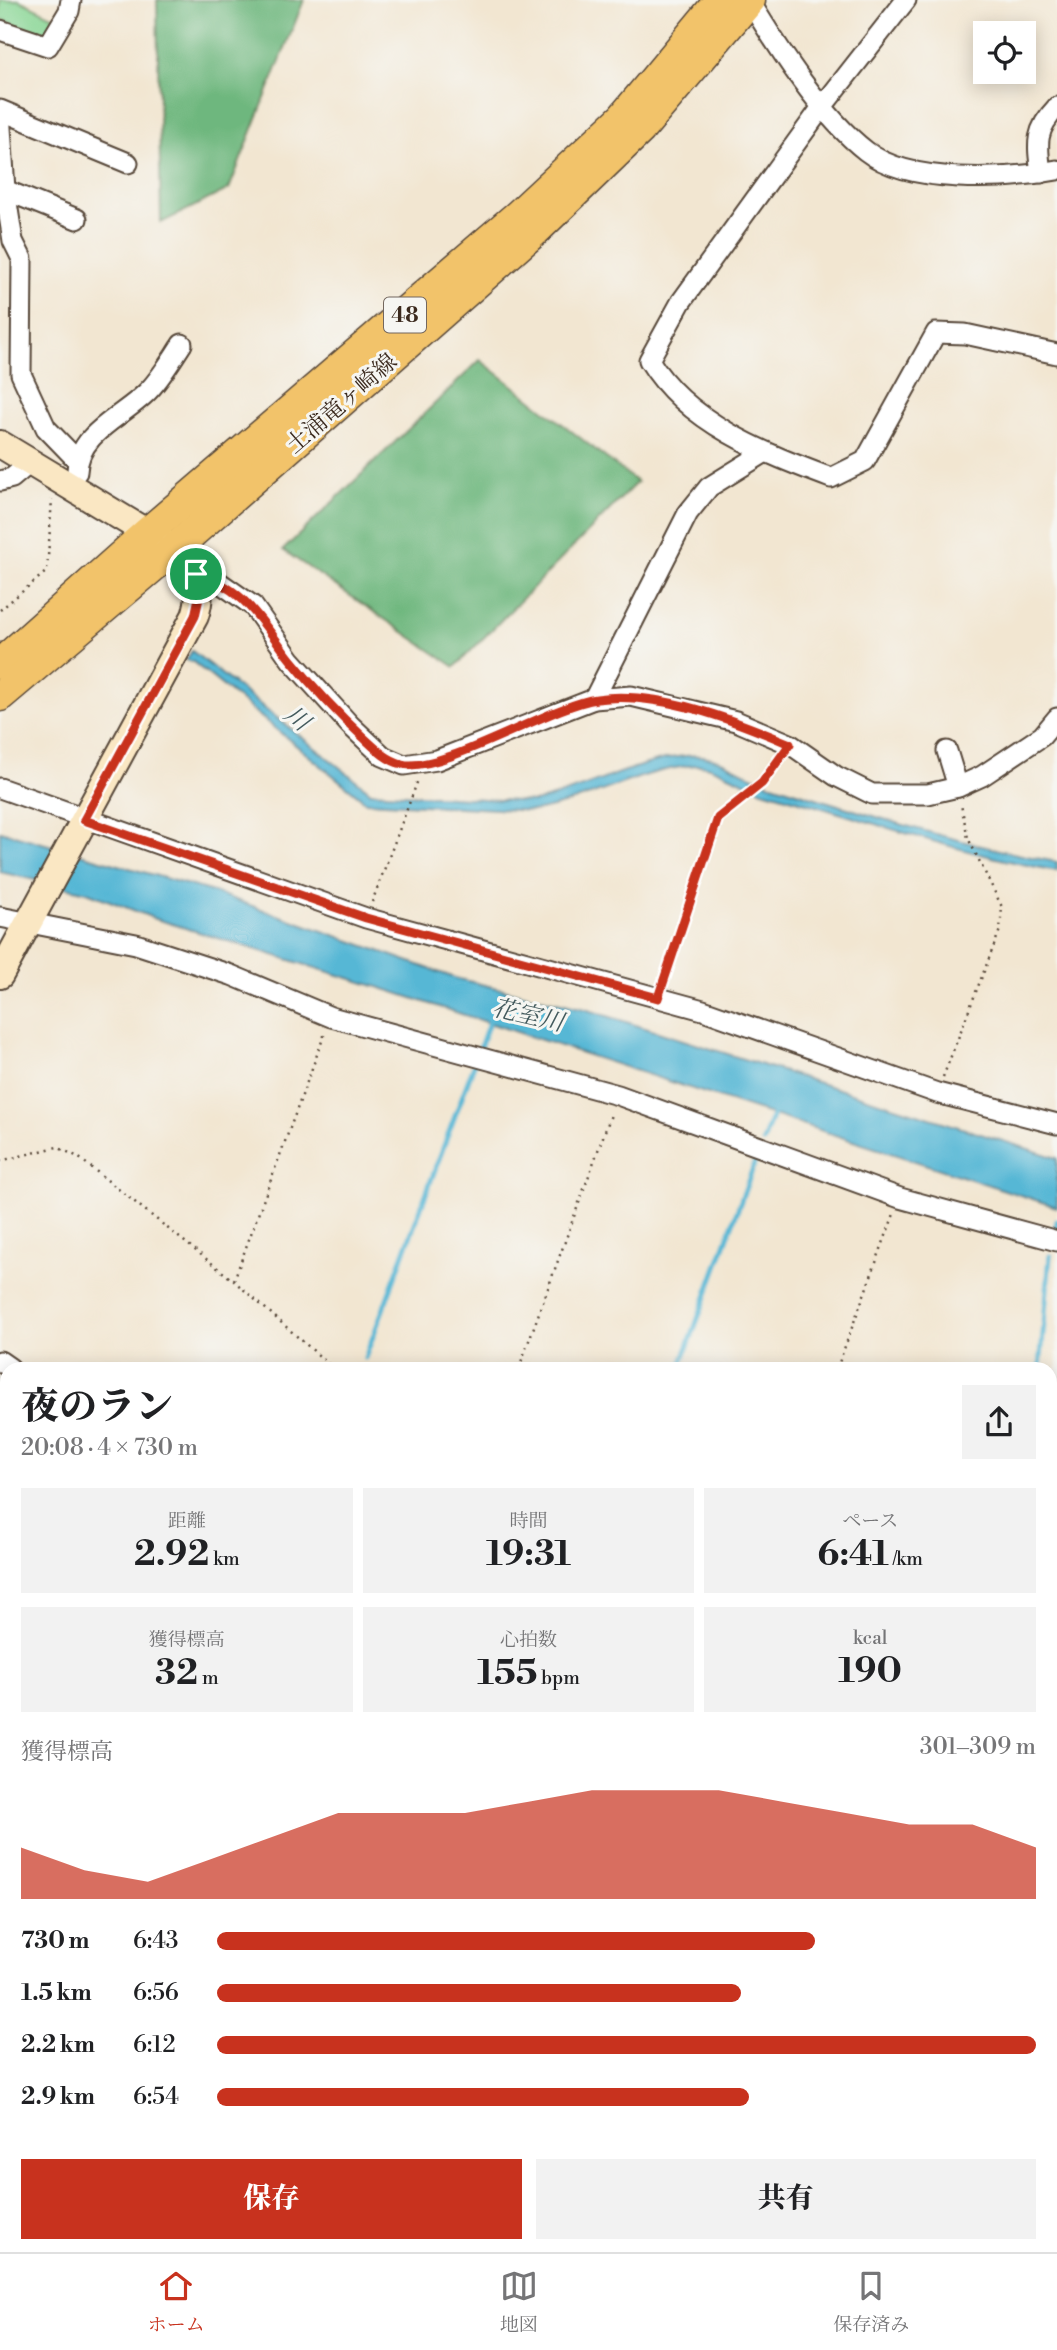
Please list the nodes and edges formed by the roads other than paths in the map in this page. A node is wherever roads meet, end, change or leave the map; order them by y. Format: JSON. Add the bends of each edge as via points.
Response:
{"nodes":[{"id":1,"x":71,"y":0,"type":"edge"},
{"id":2,"x":720,"y":0,"type":"edge"},
{"id":3,"x":749,"y":0,"type":"edge"},
{"id":4,"x":906,"y":0,"type":"edge"},
{"id":5,"x":0,"y":30,"type":"edge"},
{"id":6,"x":822,"y":107,"type":"junction"},
{"id":7,"x":1057,"y":107,"type":"edge"},
{"id":8,"x":0,"y":111,"type":"edge"},
{"id":9,"x":1,"y":143,"type":"edge"},
{"id":10,"x":128,"y":163,"type":"dead end"},
{"id":11,"x":1049,"y":172,"type":"edge"},
{"id":12,"x":5,"y":190,"type":"junction"},
{"id":13,"x":77,"y":219,"type":"dead end"},
{"id":14,"x":182,"y":344,"type":"dead end"},
{"id":15,"x":1057,"y":354,"type":"edge"},
{"id":16,"x":0,"y":444,"type":"edge"},
{"id":17,"x":764,"y":453,"type":"junction"},
{"id":18,"x":77,"y":460,"type":"junction"},
{"id":19,"x":31,"y":462,"type":"junction"},
{"id":20,"x":0,"y":481,"type":"edge"},
{"id":21,"x":65,"y":482,"type":"junction"},
{"id":22,"x":147,"y":533,"type":"junction"},
{"id":23,"x":174,"y":549,"type":"junction"},
{"id":24,"x":196,"y":574,"type":"junction"},
{"id":25,"x":0,"y":664,"type":"edge"},
{"id":26,"x":0,"y":696,"type":"edge"},
{"id":27,"x":594,"y":699,"type":"junction"},
{"id":28,"x":1057,"y":718,"type":"edge"},
{"id":29,"x":947,"y":751,"type":"dead end"},
{"id":30,"x":958,"y":787,"type":"junction"},
{"id":31,"x":0,"y":788,"type":"edge"},
{"id":32,"x":82,"y":825,"type":"junction"},
{"id":33,"x":0,"y":917,"type":"edge"},
{"id":34,"x":31,"y":920,"type":"junction"},
{"id":35,"x":0,"y":975,"type":"edge"},
{"id":36,"x":1057,"y":1124,"type":"edge"},
{"id":37,"x":1057,"y":1241,"type":"edge"}],
"edges":[{"from":1,"to":5,"type":"street","via":[[48,46]]},
{"from":2,"to":22,"type":"main road","name":"土浦竜ヶ崎線","number":"48","via":[[622,118],[528,206]]},
{"from":3,"to":6,"type":"street"},
{"from":3,"to":23,"type":"main road","name":"土浦竜ヶ崎線","number":"48","via":[[640,130],[533,233]]},
{"from":4,"to":6,"type":"street"},
{"from":6,"to":11,"type":"street","via":[[867,153],[901,167],[942,178]]},
{"from":6,"to":17,"type":"street","via":[[681,302],[649,360],[664,386]]},
{"from":7,"to":11,"type":"street","via":[[1042,122],[1037,145]]},
{"from":8,"to":9,"type":"street"},
{"from":8,"to":10,"type":"street"},
{"from":9,"to":12,"type":"street"},
{"from":12,"to":13,"type":"street"},
{"from":12,"to":18,"type":"street","via":[[13,241],[22,259],[21,374],[46,428]]},
{"from":14,"to":18,"type":"street","via":[[150,389],[87,441]]},
{"from":15,"to":17,"type":"street","via":[[965,334],[936,333],[865,461],[831,478]]},
{"from":16,"to":19,"type":"street"},
{"from":17,"to":27,"type":"street","via":[[709,487],[688,513]]},
{"from":18,"to":21,"type":"street"},
{"from":19,"to":20,"type":"street","via":[[12,478]]},
{"from":19,"to":21,"type":"street"},
{"from":21,"to":22,"type":"street"},
{"from":22,"to":23,"type":"street"},
{"from":22,"to":25,"type":"main road","name":"土浦竜ヶ崎線","number":"48"},
{"from":23,"to":24,"type":"street"},
{"from":23,"to":26,"type":"main road","name":"土浦竜ヶ崎線","number":"48"},
{"from":24,"to":27,"type":"street","via":[[213,578],[253,606],[292,660],[350,726],[383,756],[404,765],[437,760]]},
{"from":24,"to":32,"type":"street","via":[[201,589],[195,616]]},
{"from":27,"to":30,"type":"street","via":[[631,696],[736,721],[790,744],[872,794],[928,794]]},
{"from":28,"to":30,"type":"street","via":[[1042,736]]},
{"from":29,"to":30,"type":"street"},
{"from":31,"to":32,"type":"street"},
{"from":32,"to":34,"type":"street"},
{"from":32,"to":36,"type":"street","via":[[366,918],[703,1010],[937,1093]]},
{"from":33,"to":34,"type":"street"},
{"from":34,"to":35,"type":"street"},
{"from":34,"to":37,"type":"street","via":[[136,944],[231,975],[331,1017],[618,1095],[900,1198]]}]}
